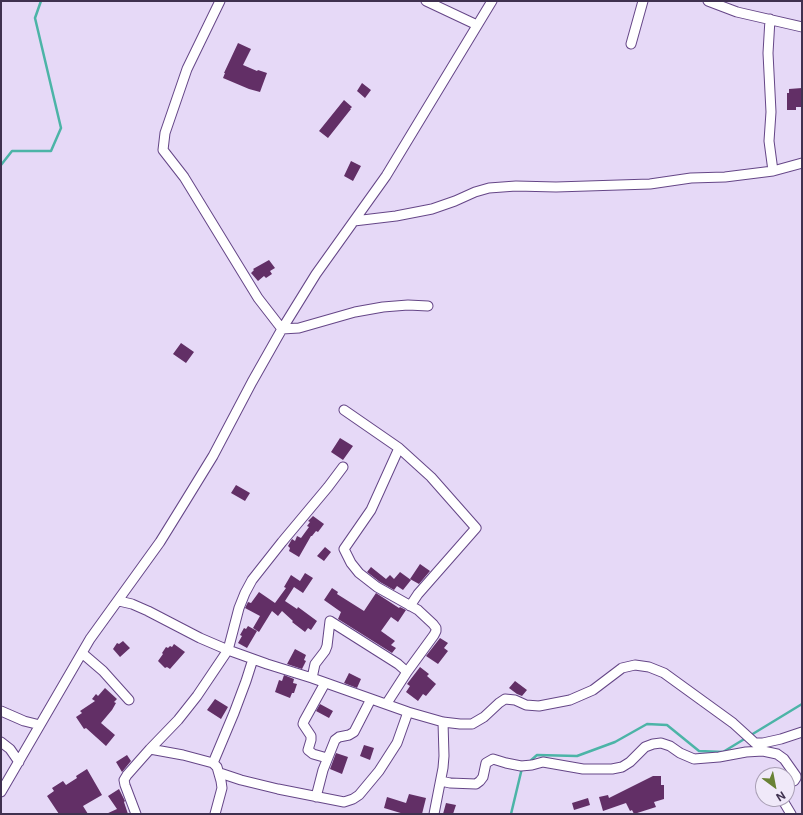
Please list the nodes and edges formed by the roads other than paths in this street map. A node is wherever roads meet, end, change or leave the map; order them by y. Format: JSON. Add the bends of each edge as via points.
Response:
{"nodes":[{"id":1,"x":220,"y":1,"type":"edge"},
{"id":2,"x":426,"y":1,"type":"edge"},
{"id":3,"x":492,"y":1,"type":"edge"},
{"id":4,"x":643,"y":1,"type":"edge"},
{"id":5,"x":708,"y":1,"type":"edge"},
{"id":6,"x":770,"y":19,"type":"junction"},
{"id":7,"x":477,"y":24,"type":"junction"},
{"id":8,"x":802,"y":27,"type":"edge"},
{"id":9,"x":631,"y":44,"type":"dead end"},
{"id":10,"x":802,"y":163,"type":"edge"},
{"id":11,"x":773,"y":171,"type":"junction"},
{"id":12,"x":354,"y":222,"type":"junction"},
{"id":13,"x":428,"y":306,"type":"dead end"},
{"id":14,"x":282,"y":330,"type":"junction"},
{"id":15,"x":344,"y":410,"type":"dead end"},
{"id":16,"x":399,"y":448,"type":"junction"},
{"id":17,"x":343,"y":467,"type":"dead end"},
{"id":18,"x":119,"y":601,"type":"junction"},
{"id":19,"x":410,"y":606,"type":"junction"},
{"id":20,"x":228,"y":650,"type":"junction"},
{"id":21,"x":82,"y":653,"type":"junction"},
{"id":22,"x":253,"y":659,"type":"junction"},
{"id":23,"x":408,"y":672,"type":"junction"},
{"id":24,"x":312,"y":678,"type":"junction"},
{"id":25,"x":325,"y":682,"type":"junction"},
{"id":26,"x":372,"y":699,"type":"junction"},
{"id":27,"x":130,"y":700,"type":"dead end"},
{"id":28,"x":387,"y":704,"type":"junction"},
{"id":29,"x":1,"y":711,"type":"edge"},
{"id":30,"x":408,"y":712,"type":"junction"},
{"id":31,"x":443,"y":722,"type":"junction"},
{"id":32,"x":40,"y":725,"type":"junction"},
{"id":33,"x":802,"y":732,"type":"edge"},
{"id":34,"x":1,"y":742,"type":"edge"},
{"id":35,"x":150,"y":749,"type":"junction"},
{"id":36,"x":327,"y":758,"type":"junction"},
{"id":37,"x":20,"y":762,"type":"junction"},
{"id":38,"x":213,"y":763,"type":"junction"},
{"id":39,"x":790,"y":767,"type":"edge"},
{"id":40,"x":220,"y":773,"type":"junction"},
{"id":41,"x":441,"y":781,"type":"junction"},
{"id":42,"x":1,"y":792,"type":"edge"},
{"id":43,"x":316,"y":796,"type":"junction"},
{"id":44,"x":136,"y":814,"type":"edge"},
{"id":45,"x":215,"y":814,"type":"edge"},
{"id":46,"x":434,"y":814,"type":"edge"}],
"edges":[{"from":1,"to":14,"type":"street","via":[[187,69],[165,133],[164,150],[184,177],[258,298]]},
{"from":2,"to":7,"type":"street"},
{"from":3,"to":7,"type":"street"},
{"from":4,"to":9,"type":"street"},
{"from":5,"to":6,"type":"street","via":[[737,12]]},
{"from":6,"to":8,"type":"street"},
{"from":6,"to":11,"type":"street","via":[[769,141]]},
{"from":7,"to":12,"type":"street","via":[[386,176]]},
{"from":10,"to":11,"type":"street"},
{"from":11,"to":12,"type":"street","via":[[637,185],[489,188],[432,209]]},
{"from":12,"to":14,"type":"street","via":[[316,274]]},
{"from":13,"to":14,"type":"street","via":[[383,307]]},
{"from":14,"to":18,"type":"street","via":[[213,456],[160,542]]},
{"from":15,"to":16,"type":"street"},
{"from":16,"to":19,"type":"street","via":[[371,510],[344,549],[359,573]]},
{"from":16,"to":19,"type":"street","via":[[431,477],[476,528]]},
{"from":17,"to":20,"type":"street","via":[[252,580],[239,608]]},
{"from":18,"to":20,"type":"street","via":[[148,611]]},
{"from":18,"to":21,"type":"street"},
{"from":19,"to":23,"type":"street","via":[[433,624],[436,631]]},
{"from":20,"to":22,"type":"street"},
{"from":20,"to":35,"type":"street","via":[[178,720]]},
{"from":21,"to":27,"type":"street"},
{"from":21,"to":32,"type":"street"},
{"from":22,"to":24,"type":"street"},
{"from":22,"to":38,"type":"street"},
{"from":23,"to":24,"type":"street","via":[[330,621],[326,651],[315,664]]},
{"from":23,"to":28,"type":"street"},
{"from":24,"to":25,"type":"street"},
{"from":25,"to":26,"type":"street"},
{"from":25,"to":36,"type":"street","via":[[303,722],[311,736],[308,750]]},
{"from":26,"to":28,"type":"street"},
{"from":26,"to":36,"type":"street","via":[[354,732],[335,740]]},
{"from":28,"to":30,"type":"street"},
{"from":29,"to":32,"type":"street"},
{"from":30,"to":31,"type":"street"},
{"from":30,"to":43,"type":"street","via":[[390,755],[359,795],[344,802]]},
{"from":31,"to":33,"type":"street","via":[[472,724],[505,699],[539,706],[570,700],[594,690],[622,668],[635,665],[664,673],[758,744]]},
{"from":31,"to":41,"type":"street","via":[[444,756]]},
{"from":32,"to":37,"type":"street"},
{"from":34,"to":37,"type":"street"},
{"from":35,"to":38,"type":"street"},
{"from":35,"to":44,"type":"street","via":[[124,780]]},
{"from":36,"to":43,"type":"street"},
{"from":37,"to":42,"type":"street"},
{"from":38,"to":40,"type":"street"},
{"from":39,"to":41,"type":"street","via":[[777,754],[763,751],[694,759],[660,743],[646,747],[630,762],[612,769],[583,769],[543,762],[521,766],[494,759],[486,763],[483,777],[476,784]]},
{"from":40,"to":43,"type":"street","via":[[261,785]]},
{"from":40,"to":45,"type":"street","via":[[222,788]]},
{"from":41,"to":46,"type":"street"}]}
